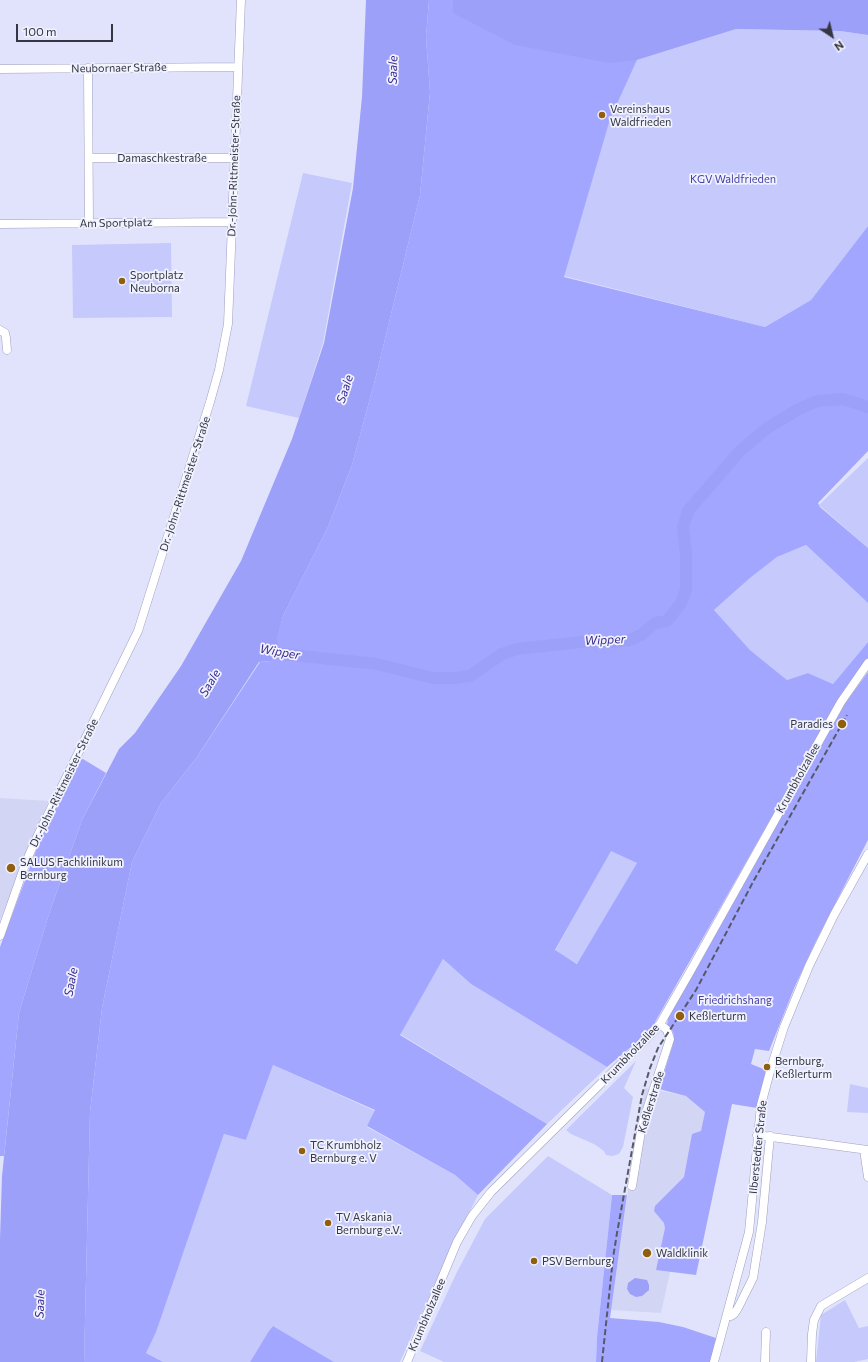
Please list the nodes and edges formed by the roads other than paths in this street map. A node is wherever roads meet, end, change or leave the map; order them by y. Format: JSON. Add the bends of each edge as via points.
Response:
{"nodes":[{"id":1,"x":241,"y":0,"type":"edge"},
{"id":2,"x":238,"y":67,"type":"junction"},
{"id":3,"x":88,"y":68,"type":"junction"},
{"id":4,"x":0,"y":69,"type":"edge"},
{"id":5,"x":89,"y":158,"type":"junction"},
{"id":6,"x":234,"y":158,"type":"junction"},
{"id":7,"x":232,"y":222,"type":"junction"},
{"id":8,"x":0,"y":224,"type":"edge"},
{"id":9,"x":89,"y":224,"type":"junction"},
{"id":10,"x":0,"y":330,"type":"edge"},
{"id":11,"x":7,"y":350,"type":"dead end"},
{"id":12,"x":868,"y":663,"type":"edge"},
{"id":13,"x":868,"y":854,"type":"edge"},
{"id":14,"x":0,"y":936,"type":"edge"},
{"id":15,"x":660,"y":1024,"type":"junction"},
{"id":16,"x":757,"y":1135,"type":"junction"},
{"id":17,"x":770,"y":1136,"type":"junction"},
{"id":18,"x":866,"y":1150,"type":"edge"},
{"id":19,"x":868,"y":1177,"type":"edge"},
{"id":20,"x":632,"y":1186,"type":"dead end"},
{"id":21,"x":868,"y":1278,"type":"edge"},
{"id":22,"x":727,"y":1316,"type":"junction"},
{"id":23,"x":766,"y":1332,"type":"dead end"},
{"id":24,"x":408,"y":1362,"type":"edge"},
{"id":25,"x":714,"y":1362,"type":"edge"},
{"id":26,"x":765,"y":1362,"type":"edge"},
{"id":27,"x":810,"y":1362,"type":"edge"}],
"edges":[{"from":1,"to":2,"type":"street","name":"Dr.-John-Rittmeister-Straße"},
{"from":2,"to":3,"type":"street","name":"Neubornaer Straße"},
{"from":2,"to":6,"type":"street","name":"Dr.-John-Rittmeister-Straße"},
{"from":3,"to":4,"type":"street","name":"Neubornaer Straße"},
{"from":3,"to":5,"type":"street"},
{"from":5,"to":6,"type":"street","name":"Damaschkestraße"},
{"from":5,"to":9,"type":"street"},
{"from":6,"to":7,"type":"street","name":"Dr.-John-Rittmeister-Straße"},
{"from":7,"to":9,"type":"street","name":"Am Sportplatz"},
{"from":7,"to":14,"type":"street","name":"Dr.-John-Rittmeister-Straße","via":[[228,324],[219,370],[140,624],[130,650],[37,837]]},
{"from":8,"to":9,"type":"street","name":"Am Sportplatz"},
{"from":10,"to":11,"type":"street","via":[[5,333]]},
{"from":12,"to":15,"type":"street","name":"Krumbholzallee","via":[[841,702]]},
{"from":13,"to":16,"type":"street","name":"Ilberstedter Straße","via":[[818,945],[784,1027],[761,1105]]},
{"from":15,"to":20,"type":"street","name":"Keßlerstraße","via":[[669,1032],[670,1044],[642,1126]]},
{"from":15,"to":24,"type":"street","name":"Krumbholzallee","via":[[475,1211],[457,1242]]},
{"from":16,"to":17,"type":"street"},
{"from":16,"to":22,"type":"street","name":"Ilberstedter Straße","via":[[749,1232]]},
{"from":17,"to":18,"type":"street"},
{"from":17,"to":22,"type":"street","name":"Ilberstedter Straße","via":[[762,1222],[753,1278],[734,1314]]},
{"from":18,"to":19,"type":"street"},
{"from":21,"to":27,"type":"street","via":[[821,1306],[814,1320]]},
{"from":22,"to":25,"type":"street","name":"Ilberstedter Straße"},
{"from":23,"to":26,"type":"street"}]}
